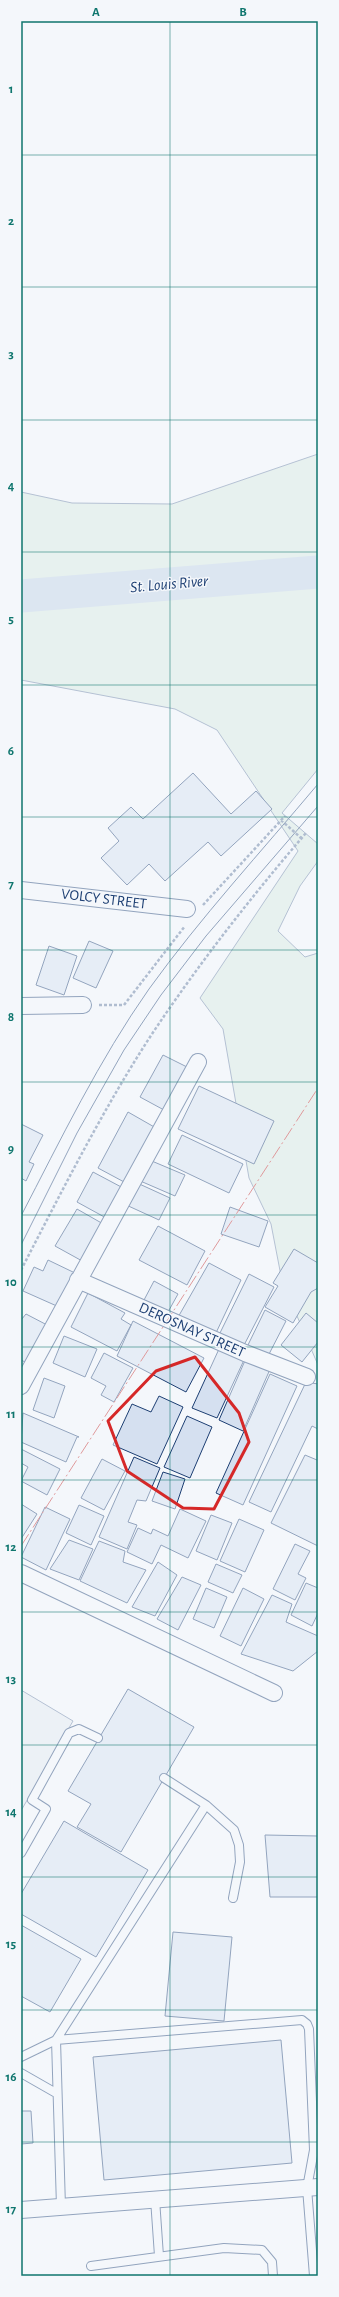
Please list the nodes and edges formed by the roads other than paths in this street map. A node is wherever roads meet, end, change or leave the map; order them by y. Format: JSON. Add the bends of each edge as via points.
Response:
{"nodes":[{"id":1,"x":21,"y":890,"type":"edge"},
{"id":2,"x":192,"y":909,"type":"road end"},
{"id":3,"x":83,"y":1005,"type":"road end"},
{"id":4,"x":21,"y":1006,"type":"edge"},
{"id":5,"x":198,"y":1062,"type":"dead end"},
{"id":6,"x":78,"y":1280,"type":"junction"},
{"id":7,"x":307,"y":1377,"type":"dead end"},
{"id":8,"x":21,"y":1386,"type":"edge"},
{"id":9,"x":21,"y":1573,"type":"edge"},
{"id":10,"x":274,"y":1693,"type":"dead end"},
{"id":11,"x":98,"y":1738,"type":"dead end"},
{"id":12,"x":164,"y":1778,"type":"dead end"},
{"id":13,"x":206,"y":1805,"type":"junction"},
{"id":14,"x":21,"y":1853,"type":"edge"},
{"id":15,"x":233,"y":1898,"type":"dead end"},
{"id":16,"x":56,"y":2040,"type":"junction"},
{"id":17,"x":21,"y":2058,"type":"edge"},
{"id":18,"x":21,"y":2073,"type":"edge"},
{"id":19,"x":56,"y":2093,"type":"junction"},
{"id":20,"x":315,"y":2095,"type":"edge"},
{"id":21,"x":313,"y":2187,"type":"edge"},
{"id":22,"x":155,"y":2199,"type":"junction"},
{"id":23,"x":61,"y":2206,"type":"junction"},
{"id":24,"x":21,"y":2210,"type":"edge"},
{"id":25,"x":159,"y":2256,"type":"junction"},
{"id":26,"x":91,"y":2266,"type":"dead end"},
{"id":27,"x":273,"y":2276,"type":"edge"},
{"id":28,"x":314,"y":2276,"type":"edge"}],
"edges":[{"from":1,"to":2,"type":"street","name":"VOLCY STREET"},
{"from":3,"to":4,"type":"street"},
{"from":5,"to":6,"type":"street"},
{"from":6,"to":7,"type":"street","name":"DEROSNAY STREET","via":[[244,1353]]},
{"from":6,"to":8,"type":"street"},
{"from":9,"to":10,"type":"street"},
{"from":11,"to":14,"type":"lane","via":[[79,1729],[69,1733],[32,1800],[46,1809]]},
{"from":12,"to":13,"type":"lane"},
{"from":13,"to":15,"type":"lane","via":[[234,1830],[240,1845],[240,1862]]},
{"from":13,"to":16,"type":"lane"},
{"from":16,"to":17,"type":"lane"},
{"from":16,"to":19,"type":"lane"},
{"from":16,"to":20,"type":"lane","via":[[302,2020],[309,2029]]},
{"from":18,"to":19,"type":"lane"},
{"from":19,"to":23,"type":"lane"},
{"from":20,"to":21,"type":"lane"},
{"from":21,"to":22,"type":"street"},
{"from":21,"to":28,"type":"lane"},
{"from":22,"to":23,"type":"street"},
{"from":22,"to":25,"type":"lane"},
{"from":23,"to":24,"type":"street"},
{"from":25,"to":26,"type":"lane"},
{"from":25,"to":27,"type":"lane","via":[[224,2248],[262,2250],[272,2262]]}]}
